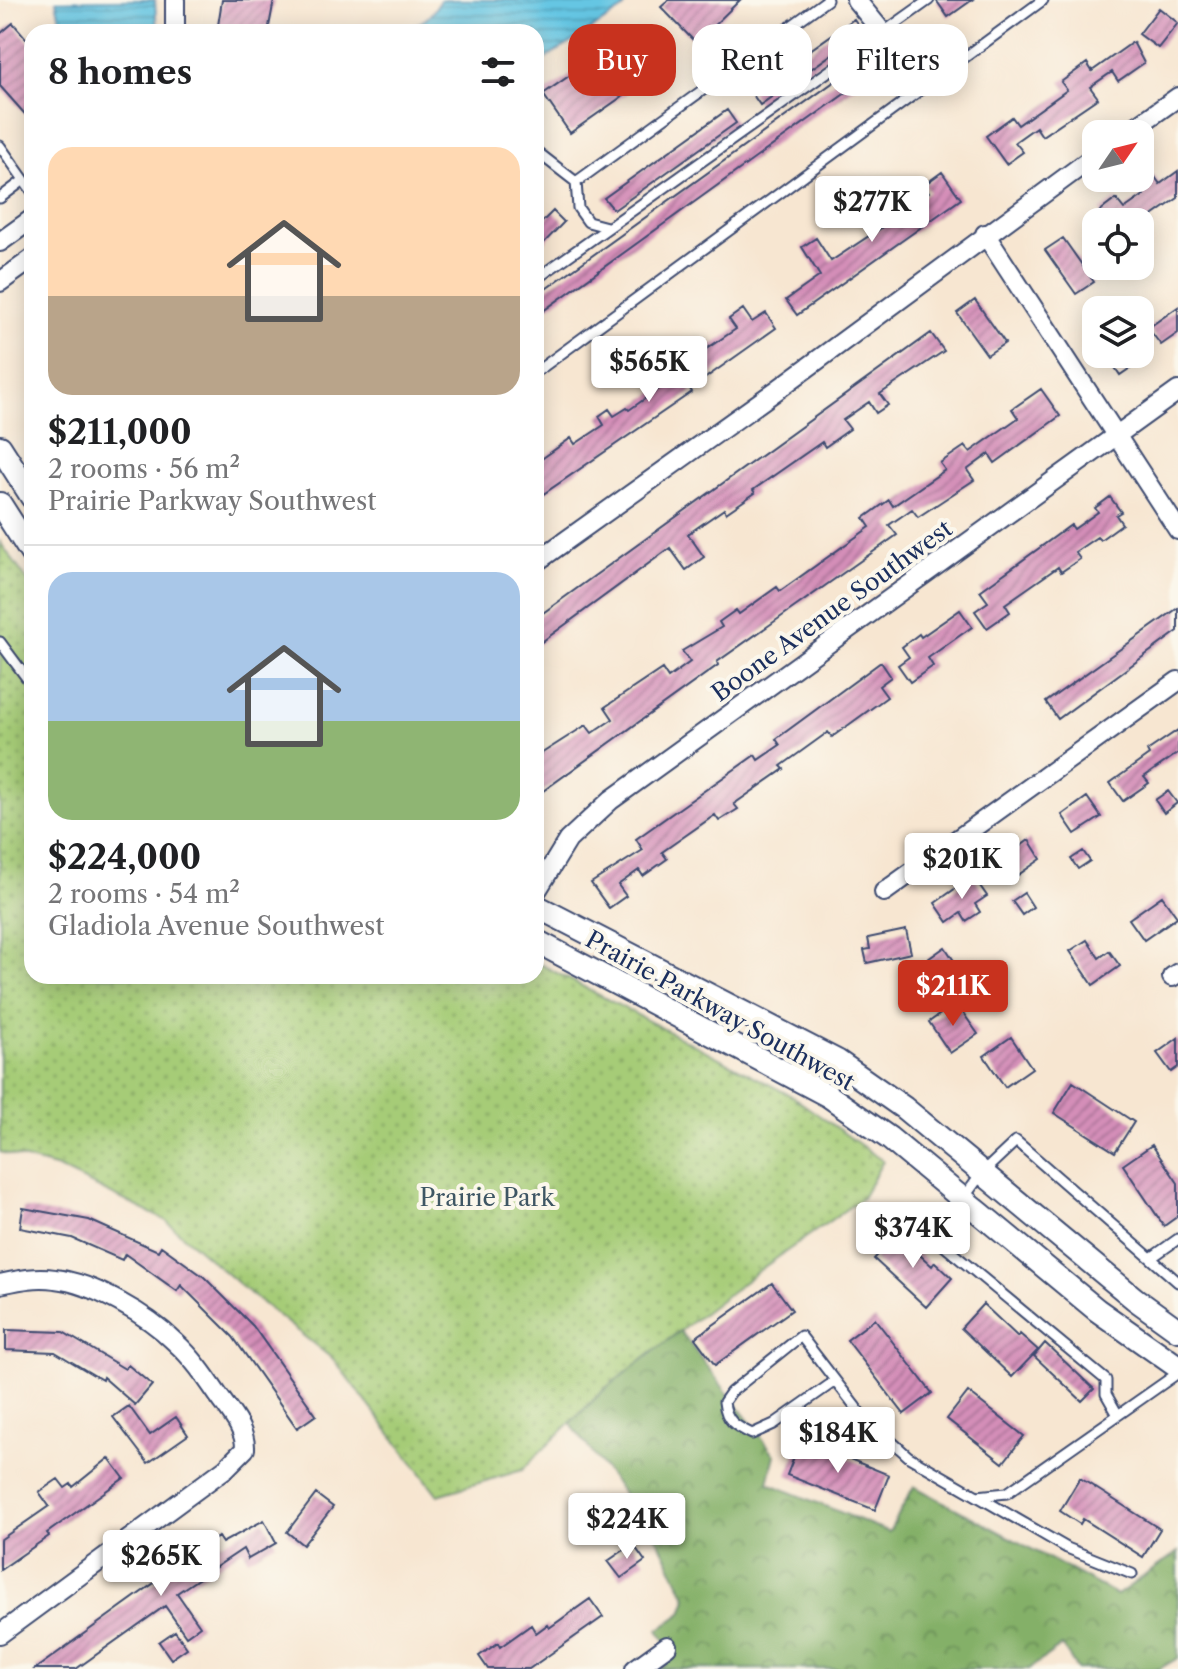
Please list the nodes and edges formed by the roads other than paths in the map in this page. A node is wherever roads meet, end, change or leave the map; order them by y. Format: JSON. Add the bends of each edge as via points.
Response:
{"nodes":[{"id":1,"x":175,"y":0,"type":"edge"},
{"id":2,"x":827,"y":0,"type":"edge"},
{"id":3,"x":856,"y":0,"type":"edge"},
{"id":4,"x":929,"y":0,"type":"edge"},
{"id":5,"x":1043,"y":0,"type":"edge"},
{"id":6,"x":175,"y":24,"type":"edge"},
{"id":7,"x":876,"y":24,"type":"edge"},
{"id":8,"x":896,"y":24,"type":"edge"},
{"id":9,"x":828,"y":72,"type":"edge"},
{"id":10,"x":1178,"y":97,"type":"edge"},
{"id":11,"x":1146,"y":120,"type":"edge"},
{"id":12,"x":0,"y":146,"type":"edge"},
{"id":13,"x":544,"y":157,"type":"edge"},
{"id":14,"x":1082,"y":165,"type":"edge"},
{"id":15,"x":24,"y":180,"type":"joint"},
{"id":16,"x":576,"y":182,"type":"junction"},
{"id":17,"x":0,"y":198,"type":"edge"},
{"id":18,"x":24,"y":225,"type":"edge"},
{"id":19,"x":607,"y":227,"type":"junction"},
{"id":20,"x":985,"y":234,"type":"junction"},
{"id":21,"x":0,"y":242,"type":"edge"},
{"id":22,"x":24,"y":263,"type":"edge"},
{"id":23,"x":3,"y":273,"type":"edge"},
{"id":24,"x":544,"y":273,"type":"edge"},
{"id":25,"x":544,"y":366,"type":"edge"},
{"id":26,"x":1178,"y":391,"type":"edge"},
{"id":27,"x":1117,"y":435,"type":"junction"},
{"id":28,"x":0,"y":447,"type":"edge"},
{"id":29,"x":24,"y":484,"type":"edge"},
{"id":30,"x":2,"y":511,"type":"edge"},
{"id":31,"x":1178,"y":530,"type":"edge"},
{"id":32,"x":24,"y":543,"type":"edge"},
{"id":33,"x":544,"y":556,"type":"edge"},
{"id":34,"x":0,"y":642,"type":"edge"},
{"id":35,"x":24,"y":674,"type":"edge"},
{"id":36,"x":1178,"y":681,"type":"edge"},
{"id":37,"x":544,"y":879,"type":"edge"},
{"id":38,"x":884,"y":892,"type":"dead end"},
{"id":39,"x":544,"y":910,"type":"edge"},
{"id":40,"x":544,"y":945,"type":"edge"},
{"id":41,"x":982,"y":1173,"type":"junction"},
{"id":42,"x":962,"y":1198,"type":"junction"},
{"id":43,"x":1178,"y":1239,"type":"edge"},
{"id":44,"x":1151,"y":1258,"type":"junction"},
{"id":45,"x":1178,"y":1282,"type":"edge"},
{"id":46,"x":0,"y":1284,"type":"edge"},
{"id":47,"x":1178,"y":1330,"type":"edge"},
{"id":48,"x":1178,"y":1370,"type":"edge"},
{"id":49,"x":835,"y":1381,"type":"junction"},
{"id":50,"x":1118,"y":1415,"type":"junction"},
{"id":51,"x":977,"y":1496,"type":"junction"},
{"id":52,"x":1132,"y":1574,"type":"dead end"},
{"id":53,"x":0,"y":1634,"type":"edge"},
{"id":54,"x":667,"y":1646,"type":"dead end"},
{"id":55,"x":635,"y":1669,"type":"edge"}],
"edges":[{"from":1,"to":6,"type":"street"},
{"from":2,"to":16,"type":"lane"},
{"from":3,"to":7,"type":"street"},
{"from":4,"to":8,"type":"lane"},
{"from":5,"to":25,"type":"lane"},
{"from":9,"to":19,"type":"lane"},
{"from":10,"to":11,"type":"street"},
{"from":12,"to":15,"type":"lane"},
{"from":13,"to":16,"type":"lane"},
{"from":14,"to":20,"type":"street"},
{"from":15,"to":17,"type":"lane"},
{"from":16,"to":19,"type":"lane","via":[[578,208],[588,222]]},
{"from":18,"to":21,"type":"street"},
{"from":19,"to":24,"type":"lane"},
{"from":20,"to":27,"type":"street"},
{"from":20,"to":33,"type":"street"},
{"from":22,"to":23,"type":"street"},
{"from":26,"to":27,"type":"street","name":"Boone Avenue Southwest"},
{"from":27,"to":31,"type":"street"},
{"from":27,"to":37,"type":"street","name":"Boone Avenue Southwest","via":[[611,800],[568,840]]},
{"from":28,"to":29,"type":"street"},
{"from":30,"to":32,"type":"street"},
{"from":34,"to":35,"type":"lane"},
{"from":36,"to":38,"type":"street"},
{"from":39,"to":41,"type":"street","name":"Prairie Parkway Southwest","via":[[837,1061]]},
{"from":40,"to":42,"type":"street","name":"Prairie Parkway Southwest","via":[[829,1096]]},
{"from":41,"to":42,"type":"lane"},
{"from":41,"to":44,"type":"lane","via":[[1016,1141]]},
{"from":41,"to":47,"type":"street","name":"Prairie Parkway Southwest"},
{"from":42,"to":48,"type":"street","name":"Prairie Parkway Southwest"},
{"from":42,"to":50,"type":"lane","via":[[937,1240],[1106,1380],[1106,1394]]},
{"from":43,"to":44,"type":"lane"},
{"from":44,"to":45,"type":"lane"},
{"from":46,"to":53,"type":"street","via":[[32,1277],[78,1283],[148,1320],[197,1365],[245,1441],[245,1449],[226,1468]]},
{"from":48,"to":50,"type":"lane"},
{"from":49,"to":49,"type":"lane","via":[[801,1336],[731,1392],[724,1402],[725,1415],[752,1434]]},
{"from":49,"to":51,"type":"lane","via":[[861,1414],[909,1457]]},
{"from":50,"to":51,"type":"lane","via":[[1007,1493]]},
{"from":51,"to":52,"type":"lane","via":[[1067,1548]]},
{"from":54,"to":55,"type":"street"}]}
